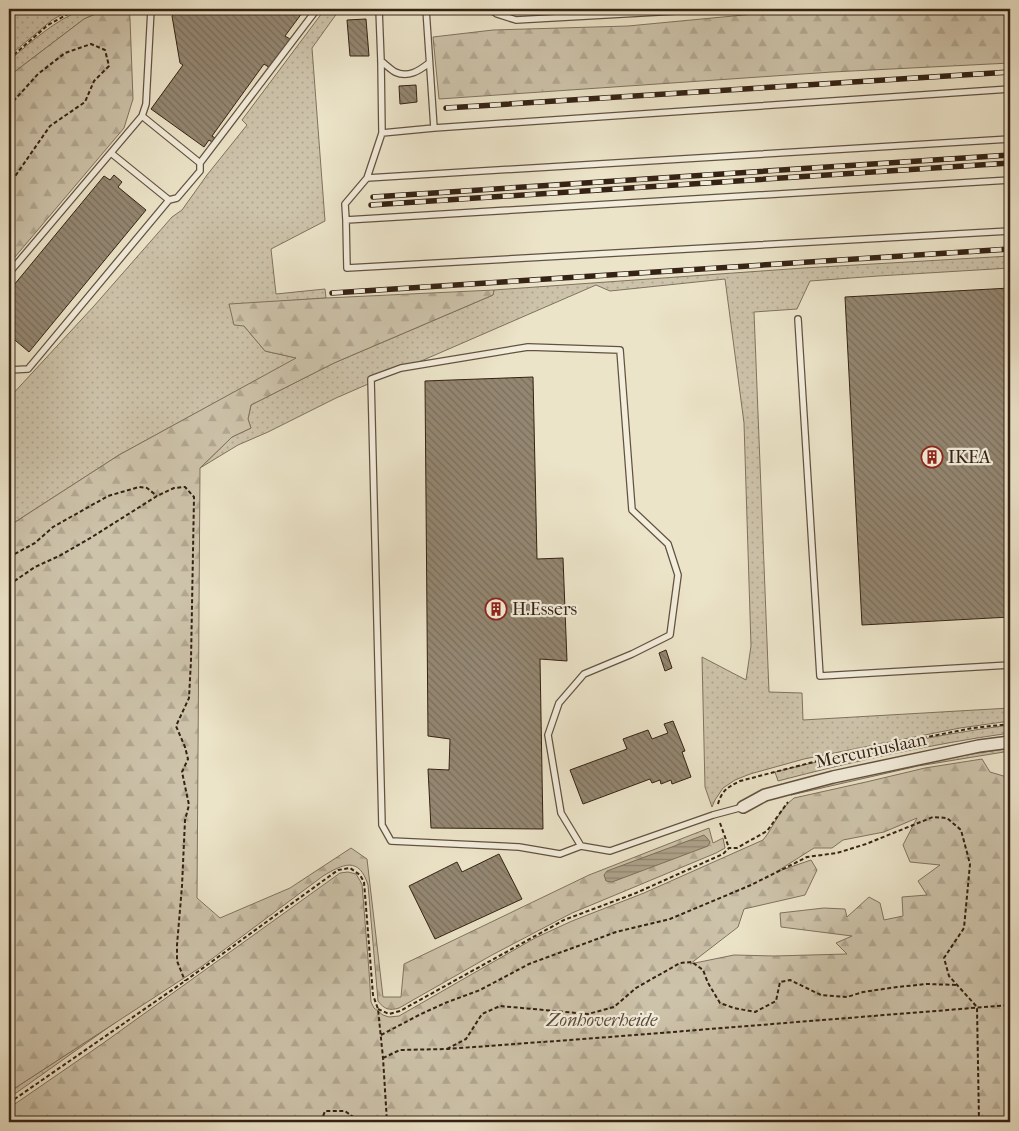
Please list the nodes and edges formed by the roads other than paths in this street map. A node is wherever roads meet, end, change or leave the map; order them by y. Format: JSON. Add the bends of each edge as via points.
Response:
{"nodes":[{"id":1,"x":152,"y":9,"type":"edge"},
{"id":2,"x":317,"y":9,"type":"edge"},
{"id":3,"x":379,"y":9,"type":"edge"},
{"id":4,"x":426,"y":9,"type":"edge"},
{"id":5,"x":490,"y":9,"type":"edge"},
{"id":6,"x":712,"y":9,"type":"edge"},
{"id":7,"x":382,"y":61,"type":"junction"},
{"id":8,"x":429,"y":63,"type":"junction"},
{"id":9,"x":1010,"y":89,"type":"edge"},
{"id":10,"x":142,"y":116,"type":"junction"},
{"id":11,"x":434,"y":128,"type":"junction"},
{"id":12,"x":382,"y":133,"type":"junction"},
{"id":13,"x":1010,"y":139,"type":"edge"},
{"id":14,"x":111,"y":152,"type":"junction"},
{"id":15,"x":200,"y":163,"type":"junction"},
{"id":16,"x":367,"y":178,"type":"junction"},
{"id":17,"x":1010,"y":180,"type":"edge"},
{"id":18,"x":169,"y":200,"type":"junction"},
{"id":19,"x":346,"y":220,"type":"junction"},
{"id":20,"x":1010,"y":231,"type":"edge"},
{"id":21,"x":9,"y":273,"type":"edge"},
{"id":22,"x":798,"y":319,"type":"dead end"},
{"id":23,"x":9,"y":370,"type":"edge"},
{"id":24,"x":1010,"y":665,"type":"edge"},
{"id":25,"x":1010,"y":742,"type":"edge"},
{"id":26,"x":742,"y":807,"type":"joint"},
{"id":27,"x":581,"y":846,"type":"junction"}],
"edges":[{"from":1,"to":10,"type":"lane","via":[[146,104]]},
{"from":2,"to":15,"type":"lane"},
{"from":3,"to":7,"type":"lane"},
{"from":4,"to":8,"type":"lane"},
{"from":5,"to":6,"type":"lane","via":[[516,20]]},
{"from":7,"to":8,"type":"lane","via":[[395,72],[410,75]]},
{"from":7,"to":12,"type":"lane"},
{"from":8,"to":11,"type":"lane"},
{"from":9,"to":11,"type":"lane"},
{"from":10,"to":14,"type":"lane"},
{"from":10,"to":15,"type":"lane"},
{"from":11,"to":12,"type":"lane"},
{"from":12,"to":16,"type":"lane"},
{"from":13,"to":16,"type":"lane"},
{"from":14,"to":18,"type":"lane"},
{"from":14,"to":21,"type":"lane"},
{"from":15,"to":18,"type":"lane","via":[[200,171],[177,198]]},
{"from":16,"to":19,"type":"lane","via":[[345,204]]},
{"from":17,"to":19,"type":"lane"},
{"from":18,"to":23,"type":"lane","via":[[28,369]]},
{"from":19,"to":20,"type":"lane","via":[[347,268]]},
{"from":22,"to":24,"type":"lane","via":[[820,676]]},
{"from":25,"to":26,"type":"street","name":"Mercuriuslaan","via":[[833,776],[765,795]]},
{"from":26,"to":27,"type":"lane","via":[[610,851]]},
{"from":27,"to":27,"type":"lane","via":[[560,854],[519,847],[391,841],[382,825],[371,379],[401,368],[528,347],[620,350],[632,510],[668,544],[678,575],[670,635],[584,674],[559,704],[548,735],[549,744],[561,813]]}]}
